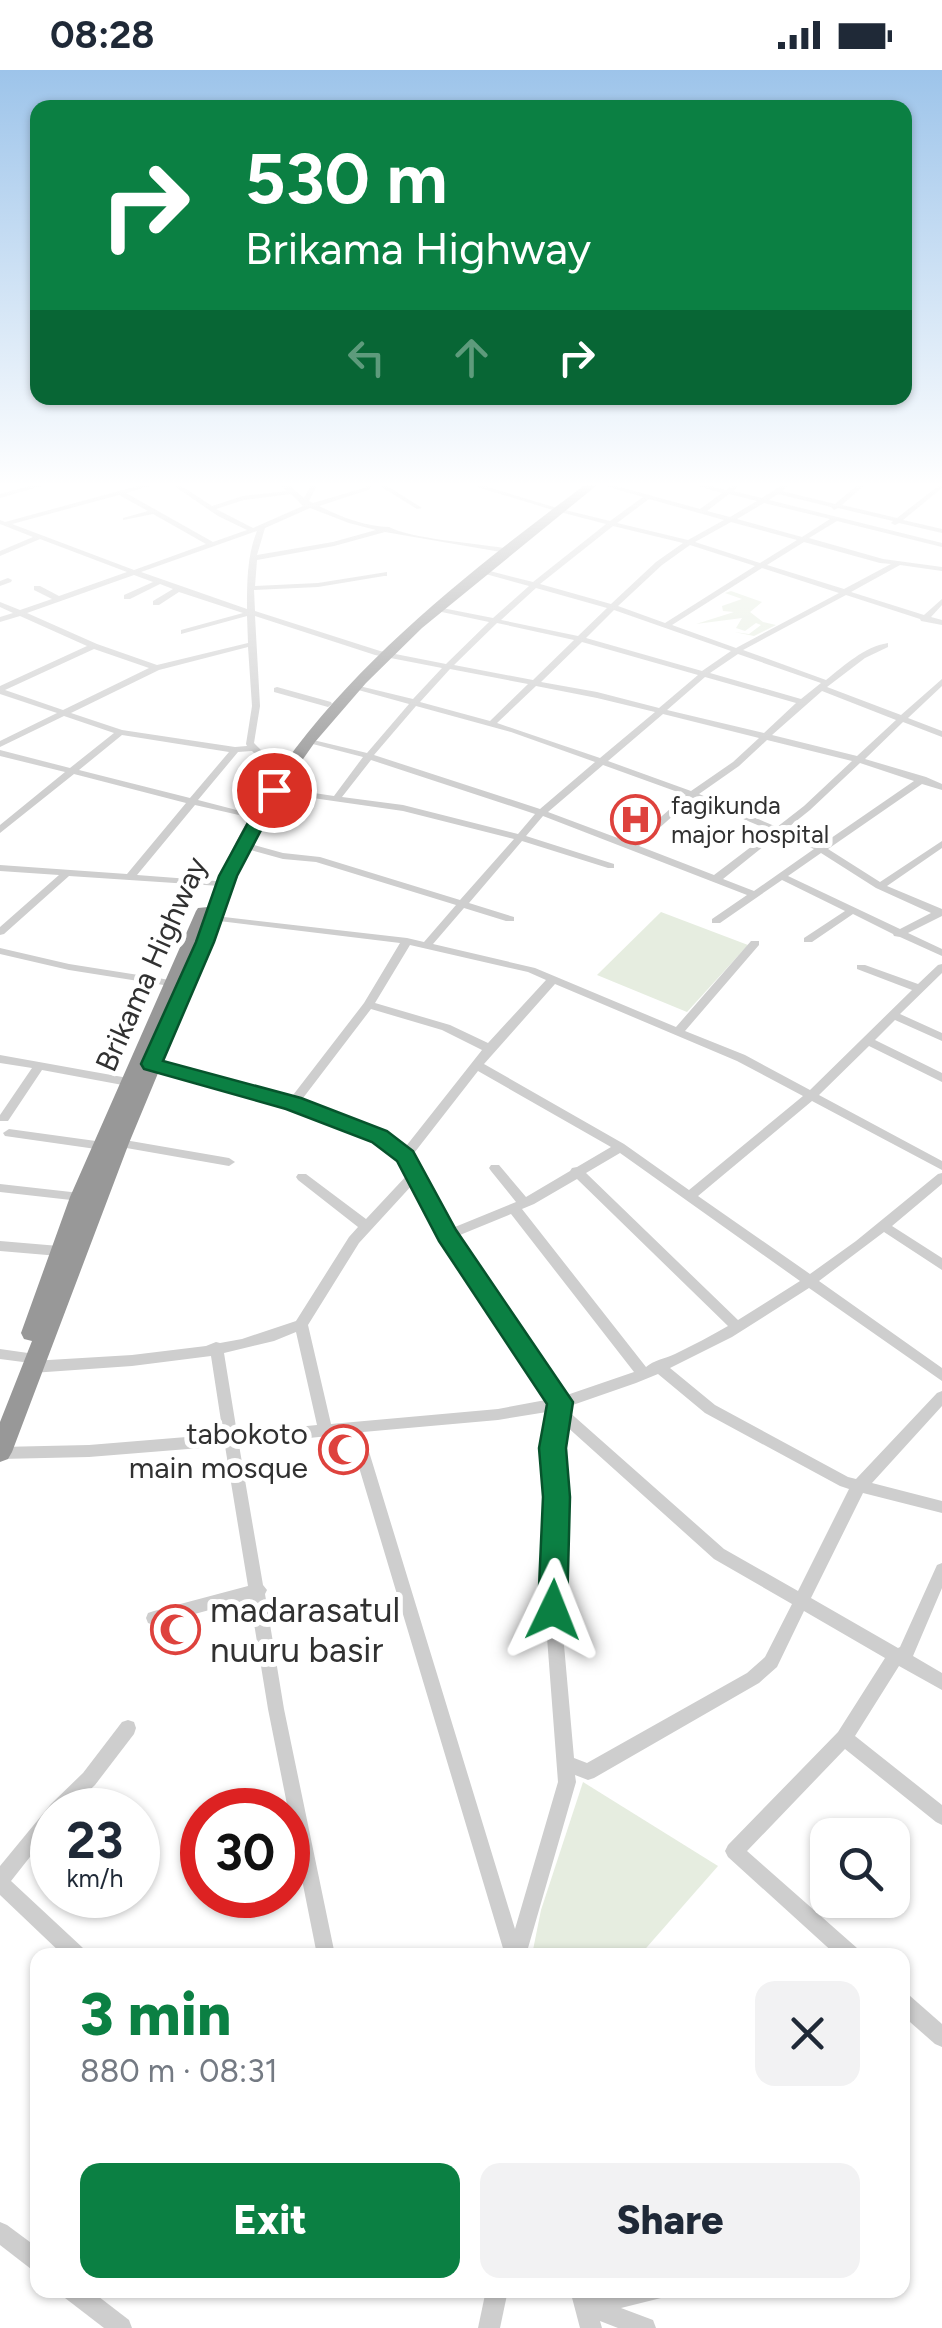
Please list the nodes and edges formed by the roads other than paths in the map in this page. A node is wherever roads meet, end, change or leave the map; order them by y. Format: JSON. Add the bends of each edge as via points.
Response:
{"nodes":[{"id":1,"x":94,"y":586,"type":"edge"},
{"id":2,"x":150,"y":586,"type":"edge"},
{"id":3,"x":173,"y":586,"type":"edge"},
{"id":4,"x":288,"y":586,"type":"edge"},
{"id":5,"x":459,"y":586,"type":"edge"},
{"id":6,"x":466,"y":586,"type":"edge"},
{"id":7,"x":536,"y":586,"type":"edge"},
{"id":8,"x":537,"y":586,"type":"edge"},
{"id":9,"x":635,"y":586,"type":"edge"},
{"id":10,"x":727,"y":586,"type":"edge"},
{"id":11,"x":823,"y":586,"type":"edge"},
{"id":12,"x":858,"y":586,"type":"edge"},
{"id":13,"x":36,"y":588,"type":"dead end"},
{"id":14,"x":178,"y":588,"type":"junction"},
{"id":15,"x":252,"y":588,"type":"joint"},
{"id":16,"x":845,"y":594,"type":"junction"},
{"id":17,"x":127,"y":597,"type":"dead end"},
{"id":18,"x":58,"y":599,"type":"junction"},
{"id":19,"x":942,"y":600,"type":"edge"},
{"id":20,"x":156,"y":603,"type":"dead end"},
{"id":21,"x":0,"y":604,"type":"edge"},
{"id":22,"x":610,"y":606,"type":"junction"},
{"id":23,"x":440,"y":608,"type":"junction"},
{"id":24,"x":24,"y":612,"type":"junction"},
{"id":25,"x":250,"y":612,"type":"junction"},
{"id":26,"x":924,"y":619,"type":"junction"},
{"id":27,"x":0,"y":620,"type":"edge"},
{"id":28,"x":498,"y":621,"type":"junction"},
{"id":29,"x":942,"y":623,"type":"edge"},
{"id":30,"x":665,"y":626,"type":"junction"},
{"id":31,"x":184,"y":632,"type":"dead end"},
{"id":32,"x":578,"y":638,"type":"junction"},
{"id":33,"x":252,"y":644,"type":"junction"},
{"id":34,"x":885,"y":645,"type":"dead end"},
{"id":35,"x":94,"y":646,"type":"junction"},
{"id":36,"x":738,"y":650,"type":"junction"},
{"id":37,"x":381,"y":654,"type":"junction"},
{"id":38,"x":156,"y":668,"type":"junction"},
{"id":39,"x":446,"y":668,"type":"junction"},
{"id":40,"x":705,"y":673,"type":"junction"},
{"id":41,"x":942,"y":681,"type":"edge"},
{"id":42,"x":536,"y":684,"type":"junction"},
{"id":43,"x":354,"y":686,"type":"junction"},
{"id":44,"x":824,"y":686,"type":"junction"},
{"id":45,"x":0,"y":690,"type":"edge"},
{"id":46,"x":277,"y":690,"type":"dead end"},
{"id":47,"x":802,"y":702,"type":"junction"},
{"id":48,"x":415,"y":703,"type":"junction"},
{"id":49,"x":328,"y":704,"type":"junction"},
{"id":50,"x":659,"y":710,"type":"junction"},
{"id":51,"x":58,"y":714,"type":"junction"},
{"id":52,"x":901,"y":718,"type":"junction"},
{"id":53,"x":492,"y":723,"type":"junction"},
{"id":54,"x":120,"y":732,"type":"junction"},
{"id":55,"x":942,"y":734,"type":"edge"},
{"id":56,"x":766,"y":737,"type":"junction"},
{"id":57,"x":308,"y":740,"type":"junction"},
{"id":58,"x":0,"y":744,"type":"edge"},
{"id":59,"x":252,"y":748,"type":"junction"},
{"id":60,"x":236,"y":750,"type":"junction"},
{"id":61,"x":0,"y":753,"type":"edge"},
{"id":62,"x":368,"y":754,"type":"junction"},
{"id":63,"x":600,"y":759,"type":"junction"},
{"id":64,"x":857,"y":759,"type":"junction"},
{"id":65,"x":287,"y":763,"type":"junction"},
{"id":66,"x":70,"y":772,"type":"junction"},
{"id":67,"x":923,"y":779,"type":"junction"},
{"id":68,"x":942,"y":787,"type":"edge"},
{"id":69,"x":274,"y":790,"type":"junction"},
{"id":70,"x":692,"y":794,"type":"junction"},
{"id":71,"x":336,"y":799,"type":"junction"},
{"id":72,"x":192,"y":804,"type":"junction"},
{"id":73,"x":540,"y":814,"type":"junction"},
{"id":74,"x":249,"y":816,"type":"junction"},
{"id":75,"x":0,"y":830,"type":"edge"},
{"id":76,"x":778,"y":830,"type":"junction"},
{"id":77,"x":518,"y":836,"type":"junction"},
{"id":78,"x":942,"y":844,"type":"edge"},
{"id":79,"x":243,"y":846,"type":"junction"},
{"id":80,"x":632,"y":847,"type":"junction"},
{"id":81,"x":820,"y":848,"type":"junction"},
{"id":82,"x":612,"y":866,"type":"dead end"},
{"id":83,"x":0,"y":868,"type":"edge"},
{"id":84,"x":67,"y":873,"type":"junction"},
{"id":85,"x":131,"y":876,"type":"junction"},
{"id":86,"x":781,"y":876,"type":"junction"},
{"id":87,"x":716,"y":879,"type":"junction"},
{"id":88,"x":216,"y":884,"type":"junction"},
{"id":89,"x":880,"y":886,"type":"junction"},
{"id":90,"x":753,"y":894,"type":"junction"},
{"id":91,"x":459,"y":904,"type":"junction"},
{"id":92,"x":850,"y":912,"type":"junction"},
{"id":93,"x":941,"y":912,"type":"edge"},
{"id":94,"x":211,"y":917,"type":"junction"},
{"id":95,"x":510,"y":919,"type":"dead end"},
{"id":96,"x":716,"y":922,"type":"dead end"},
{"id":97,"x":0,"y":932,"type":"edge"},
{"id":98,"x":898,"y":934,"type":"junction"},
{"id":99,"x":808,"y":940,"type":"dead end"},
{"id":100,"x":197,"y":941,"type":"junction"},
{"id":101,"x":407,"y":941,"type":"junction"},
{"id":102,"x":755,"y":943,"type":"dead end"},
{"id":103,"x":428,"y":945,"type":"junction"},
{"id":104,"x":0,"y":951,"type":"edge"},
{"id":105,"x":942,"y":953,"type":"edge"},
{"id":106,"x":862,"y":966,"type":"dead end"},
{"id":107,"x":942,"y":967,"type":"edge"},
{"id":108,"x":553,"y":979,"type":"junction"},
{"id":109,"x":170,"y":983,"type":"junction"},
{"id":110,"x":920,"y":989,"type":"junction"},
{"id":111,"x":369,"y":1004,"type":"junction"},
{"id":112,"x":895,"y":1016,"type":"junction"},
{"id":113,"x":678,"y":1032,"type":"junction"},
{"id":114,"x":942,"y":1037,"type":"edge"},
{"id":115,"x":870,"y":1042,"type":"junction"},
{"id":116,"x":489,"y":1049,"type":"junction"},
{"id":117,"x":0,"y":1059,"type":"edge"},
{"id":118,"x":151,"y":1064,"type":"junction"},
{"id":119,"x":477,"y":1065,"type":"junction"},
{"id":120,"x":39,"y":1066,"type":"junction"},
{"id":121,"x":942,"y":1078,"type":"edge"},
{"id":122,"x":128,"y":1082,"type":"junction"},
{"id":123,"x":812,"y":1095,"type":"junction"},
{"id":124,"x":293,"y":1104,"type":"junction"},
{"id":125,"x":4,"y":1118,"type":"dead end"},
{"id":126,"x":9,"y":1133,"type":"dead end"},
{"id":127,"x":111,"y":1144,"type":"junction"},
{"id":128,"x":620,"y":1147,"type":"junction"},
{"id":129,"x":405,"y":1156,"type":"junction"},
{"id":130,"x":230,"y":1162,"type":"dead end"},
{"id":131,"x":942,"y":1166,"type":"edge"},
{"id":132,"x":494,"y":1168,"type":"dead end"},
{"id":133,"x":576,"y":1171,"type":"junction"},
{"id":134,"x":415,"y":1174,"type":"junction"},
{"id":135,"x":302,"y":1177,"type":"dead end"},
{"id":136,"x":942,"y":1177,"type":"edge"},
{"id":137,"x":0,"y":1188,"type":"edge"},
{"id":138,"x":691,"y":1195,"type":"junction"},
{"id":139,"x":80,"y":1197,"type":"junction"},
{"id":140,"x":518,"y":1205,"type":"junction"},
{"id":141,"x":366,"y":1226,"type":"junction"},
{"id":142,"x":885,"y":1227,"type":"junction"},
{"id":143,"x":448,"y":1235,"type":"junction"},
{"id":144,"x":0,"y":1246,"type":"edge"},
{"id":145,"x":58,"y":1251,"type":"junction"},
{"id":146,"x":942,"y":1265,"type":"edge"},
{"id":147,"x":812,"y":1280,"type":"junction"},
{"id":148,"x":301,"y":1325,"type":"junction"},
{"id":149,"x":736,"y":1326,"type":"junction"},
{"id":150,"x":216,"y":1347,"type":"junction"},
{"id":151,"x":0,"y":1354,"type":"edge"},
{"id":152,"x":28,"y":1362,"type":"junction"},
{"id":153,"x":650,"y":1369,"type":"junction"},
{"id":154,"x":942,"y":1374,"type":"edge"},
{"id":155,"x":942,"y":1397,"type":"edge"},
{"id":156,"x":560,"y":1407,"type":"junction"},
{"id":157,"x":0,"y":1417,"type":"edge"},
{"id":158,"x":354,"y":1427,"type":"junction"},
{"id":159,"x":325,"y":1431,"type":"junction"},
{"id":160,"x":232,"y":1440,"type":"junction"},
{"id":161,"x":0,"y":1452,"type":"edge"},
{"id":162,"x":858,"y":1487,"type":"junction"},
{"id":163,"x":942,"y":1507,"type":"edge"},
{"id":164,"x":942,"y":1570,"type":"edge"},
{"id":165,"x":259,"y":1590,"type":"junction"},
{"id":166,"x":799,"y":1599,"type":"junction"},
{"id":167,"x":154,"y":1618,"type":"dead end"},
{"id":168,"x":896,"y":1656,"type":"junction"},
{"id":169,"x":942,"y":1682,"type":"edge"},
{"id":170,"x":128,"y":1728,"type":"dead end"},
{"id":171,"x":844,"y":1738,"type":"junction"},
{"id":172,"x":566,"y":1764,"type":"junction"},
{"id":173,"x":588,"y":1772,"type":"junction"},
{"id":174,"x":79,"y":1788,"type":"edge"},
{"id":175,"x":566,"y":1791,"type":"junction"},
{"id":176,"x":942,"y":1816,"type":"edge"},
{"id":177,"x":30,"y":1844,"type":"edge"},
{"id":178,"x":0,"y":1882,"type":"edge"},
{"id":179,"x":69,"y":1948,"type":"edge"},
{"id":180,"x":325,"y":1948,"type":"edge"},
{"id":181,"x":513,"y":1948,"type":"edge"},
{"id":182,"x":517,"y":1948,"type":"edge"},
{"id":183,"x":842,"y":1948,"type":"edge"},
{"id":184,"x":910,"y":2009,"type":"edge"},
{"id":185,"x":942,"y":2037,"type":"edge"},
{"id":186,"x":0,"y":2232,"type":"edge"},
{"id":187,"x":30,"y":2256,"type":"edge"},
{"id":188,"x":83,"y":2298,"type":"edge"},
{"id":189,"x":495,"y":2298,"type":"edge"},
{"id":190,"x":583,"y":2298,"type":"edge"},
{"id":191,"x":585,"y":2298,"type":"edge"},
{"id":192,"x":120,"y":2328,"type":"edge"},
{"id":193,"x":489,"y":2328,"type":"edge"},
{"id":194,"x":591,"y":2328,"type":"edge"},
{"id":195,"x":645,"y":2328,"type":"edge"}],
"edges":[{"from":1,"to":18,"type":"street"},
{"from":2,"to":17,"type":"street"},
{"from":3,"to":14,"type":"street"},
{"from":4,"to":15,"type":"street"},
{"from":5,"to":37,"type":"highway","name":"Brikama Highway"},
{"from":6,"to":23,"type":"highway","name":"Brikama Highway"},
{"from":7,"to":28,"type":"street"},
{"from":8,"to":22,"type":"street"},
{"from":9,"to":22,"type":"street"},
{"from":10,"to":30,"type":"street"},
{"from":11,"to":16,"type":"street"},
{"from":12,"to":16,"type":"street"},
{"from":13,"to":18,"type":"street"},
{"from":14,"to":20,"type":"street"},
{"from":14,"to":25,"type":"street"},
{"from":15,"to":25,"type":"street"},
{"from":16,"to":26,"type":"street"},
{"from":16,"to":36,"type":"street"},
{"from":18,"to":24,"type":"street"},
{"from":19,"to":26,"type":"street"},
{"from":21,"to":24,"type":"street"},
{"from":22,"to":30,"type":"street"},
{"from":22,"to":32,"type":"street"},
{"from":23,"to":28,"type":"street"},
{"from":23,"to":37,"type":"highway","name":"Brikama Highway"},
{"from":24,"to":27,"type":"street"},
{"from":24,"to":35,"type":"street"},
{"from":25,"to":31,"type":"street"},
{"from":25,"to":33,"type":"street"},
{"from":25,"to":37,"type":"street"},
{"from":26,"to":29,"type":"street"},
{"from":28,"to":32,"type":"street"},
{"from":28,"to":39,"type":"street"},
{"from":30,"to":36,"type":"street"},
{"from":32,"to":40,"type":"street"},
{"from":32,"to":42,"type":"street"},
{"from":33,"to":38,"type":"street"},
{"from":33,"to":59,"type":"street"},
{"from":34,"to":44,"type":"street"},
{"from":35,"to":38,"type":"street"},
{"from":35,"to":45,"type":"street"},
{"from":36,"to":40,"type":"street"},
{"from":36,"to":44,"type":"street"},
{"from":37,"to":39,"type":"street"},
{"from":37,"to":43,"type":"highway","name":"Brikama Highway"},
{"from":37,"to":49,"type":"highway","name":"Brikama Highway"},
{"from":38,"to":51,"type":"street"},
{"from":39,"to":42,"type":"street"},
{"from":39,"to":48,"type":"street"},
{"from":40,"to":47,"type":"street"},
{"from":40,"to":50,"type":"street"},
{"from":41,"to":52,"type":"street"},
{"from":42,"to":50,"type":"street"},
{"from":42,"to":53,"type":"street"},
{"from":43,"to":48,"type":"street"},
{"from":43,"to":57,"type":"highway","name":"Brikama Highway"},
{"from":44,"to":47,"type":"street"},
{"from":44,"to":52,"type":"street"},
{"from":45,"to":51,"type":"street"},
{"from":46,"to":49,"type":"street"},
{"from":47,"to":56,"type":"street"},
{"from":48,"to":53,"type":"street"},
{"from":48,"to":62,"type":"street"},
{"from":49,"to":65,"type":"highway","name":"Brikama Highway"},
{"from":50,"to":56,"type":"street"},
{"from":50,"to":63,"type":"street"},
{"from":51,"to":54,"type":"street"},
{"from":51,"to":58,"type":"street"},
{"from":52,"to":55,"type":"street"},
{"from":52,"to":64,"type":"street"},
{"from":53,"to":63,"type":"street"},
{"from":54,"to":60,"type":"street"},
{"from":54,"to":66,"type":"street"},
{"from":56,"to":64,"type":"street"},
{"from":56,"to":70,"type":"street"},
{"from":57,"to":62,"type":"street"},
{"from":57,"to":65,"type":"highway","name":"Brikama Highway"},
{"from":59,"to":60,"type":"street"},
{"from":59,"to":65,"type":"street"},
{"from":60,"to":72,"type":"street"},
{"from":61,"to":66,"type":"street"},
{"from":62,"to":71,"type":"street"},
{"from":62,"to":73,"type":"street"},
{"from":63,"to":70,"type":"street"},
{"from":63,"to":73,"type":"street"},
{"from":64,"to":67,"type":"street"},
{"from":64,"to":76,"type":"street"},
{"from":65,"to":69,"type":"highway","name":"Brikama Highway"},
{"from":65,"to":74,"type":"highway","name":"Brikama Highway"},
{"from":66,"to":72,"type":"street"},
{"from":66,"to":75,"type":"street"},
{"from":67,"to":68,"type":"street"},
{"from":67,"to":81,"type":"street"},
{"from":69,"to":71,"type":"street"},
{"from":69,"to":79,"type":"highway","name":"Brikama Highway"},
{"from":70,"to":76,"type":"street"},
{"from":70,"to":80,"type":"street"},
{"from":71,"to":77,"type":"street"},
{"from":72,"to":74,"type":"street"},
{"from":72,"to":85,"type":"street"},
{"from":73,"to":77,"type":"street"},
{"from":73,"to":80,"type":"street"},
{"from":74,"to":88,"type":"highway","name":"Brikama Highway"},
{"from":76,"to":81,"type":"street"},
{"from":76,"to":87,"type":"street"},
{"from":77,"to":82,"type":"street"},
{"from":77,"to":91,"type":"street"},
{"from":78,"to":89,"type":"street"},
{"from":79,"to":91,"type":"street","via":[[317,859]]},
{"from":79,"to":94,"type":"highway","name":"Brikama Highway"},
{"from":80,"to":87,"type":"street"},
{"from":81,"to":86,"type":"street"},
{"from":81,"to":89,"type":"street"},
{"from":83,"to":84,"type":"street"},
{"from":84,"to":85,"type":"street"},
{"from":84,"to":97,"type":"street"},
{"from":85,"to":88,"type":"street"},
{"from":86,"to":90,"type":"street"},
{"from":86,"to":92,"type":"street"},
{"from":87,"to":90,"type":"street"},
{"from":88,"to":100,"type":"highway","name":"Brikama Highway"},
{"from":89,"to":93,"type":"street"},
{"from":90,"to":96,"type":"street"},
{"from":91,"to":95,"type":"street"},
{"from":91,"to":103,"type":"street"},
{"from":92,"to":98,"type":"street"},
{"from":92,"to":99,"type":"street"},
{"from":93,"to":98,"type":"street"},
{"from":94,"to":100,"type":"highway","name":"Brikama Highway"},
{"from":94,"to":101,"type":"street"},
{"from":98,"to":105,"type":"street"},
{"from":100,"to":109,"type":"highway","name":"Brikama Highway"},
{"from":100,"to":118,"type":"highway","name":"Brikama Highway"},
{"from":101,"to":103,"type":"street"},
{"from":101,"to":111,"type":"street"},
{"from":102,"to":113,"type":"street"},
{"from":103,"to":108,"type":"street"},
{"from":104,"to":109,"type":"street"},
{"from":106,"to":110,"type":"street"},
{"from":107,"to":110,"type":"street"},
{"from":108,"to":113,"type":"street"},
{"from":108,"to":116,"type":"street"},
{"from":109,"to":122,"type":"highway","name":"Brikama Highway"},
{"from":110,"to":112,"type":"street"},
{"from":111,"to":116,"type":"street","via":[[427,1020]]},
{"from":111,"to":124,"type":"street"},
{"from":112,"to":114,"type":"street"},
{"from":112,"to":115,"type":"street"},
{"from":113,"to":123,"type":"street"},
{"from":115,"to":121,"type":"street"},
{"from":115,"to":123,"type":"street"},
{"from":116,"to":119,"type":"street"},
{"from":117,"to":120,"type":"street"},
{"from":118,"to":124,"type":"street"},
{"from":118,"to":127,"type":"highway","name":"Brikama Highway"},
{"from":119,"to":128,"type":"street"},
{"from":119,"to":129,"type":"street"},
{"from":120,"to":122,"type":"street"},
{"from":120,"to":125,"type":"street"},
{"from":122,"to":127,"type":"highway","name":"Brikama Highway"},
{"from":123,"to":131,"type":"street"},
{"from":123,"to":138,"type":"street"},
{"from":124,"to":129,"type":"street","via":[[380,1136]]},
{"from":126,"to":127,"type":"street"},
{"from":127,"to":130,"type":"street"},
{"from":127,"to":139,"type":"highway","name":"Brikama Highway"},
{"from":127,"to":152,"type":"highway","name":"Brikama Highway"},
{"from":128,"to":133,"type":"street"},
{"from":128,"to":138,"type":"street"},
{"from":129,"to":134,"type":"street"},
{"from":132,"to":140,"type":"street"},
{"from":133,"to":140,"type":"street"},
{"from":133,"to":149,"type":"street"},
{"from":134,"to":141,"type":"street"},
{"from":134,"to":143,"type":"street"},
{"from":135,"to":141,"type":"street"},
{"from":136,"to":142,"type":"street"},
{"from":137,"to":139,"type":"street"},
{"from":138,"to":147,"type":"street"},
{"from":139,"to":145,"type":"highway","name":"Brikama Highway"},
{"from":140,"to":143,"type":"street"},
{"from":140,"to":153,"type":"street"},
{"from":141,"to":148,"type":"street"},
{"from":142,"to":146,"type":"street"},
{"from":142,"to":147,"type":"street"},
{"from":143,"to":156,"type":"street"},
{"from":144,"to":145,"type":"street"},
{"from":145,"to":152,"type":"highway","name":"Brikama Highway"},
{"from":147,"to":149,"type":"street"},
{"from":147,"to":154,"type":"street"},
{"from":148,"to":150,"type":"street"},
{"from":148,"to":159,"type":"street"},
{"from":149,"to":153,"type":"street"},
{"from":150,"to":152,"type":"street","via":[[92,1366]]},
{"from":150,"to":160,"type":"street"},
{"from":151,"to":152,"type":"street"},
{"from":152,"to":157,"type":"highway","name":"Brikama Highway"},
{"from":152,"to":161,"type":"highway","name":"Brikama Highway"},
{"from":153,"to":156,"type":"street"},
{"from":153,"to":162,"type":"street","via":[[710,1409]]},
{"from":155,"to":162,"type":"street"},
{"from":156,"to":158,"type":"street"},
{"from":156,"to":166,"type":"street","via":[[718,1554]]},
{"from":156,"to":172,"type":"street","via":[[552,1448],[553,1610]]},
{"from":158,"to":159,"type":"street"},
{"from":158,"to":181,"type":"street"},
{"from":159,"to":160,"type":"street"},
{"from":160,"to":161,"type":"street"},
{"from":160,"to":165,"type":"street"},
{"from":162,"to":163,"type":"street"},
{"from":162,"to":166,"type":"street"},
{"from":164,"to":168,"type":"street","via":[[906,1652]]},
{"from":165,"to":167,"type":"street"},
{"from":165,"to":180,"type":"street"},
{"from":166,"to":168,"type":"street"},
{"from":166,"to":173,"type":"street","via":[[774,1656],[752,1678]]},
{"from":168,"to":169,"type":"street"},
{"from":168,"to":171,"type":"street"},
{"from":170,"to":174,"type":"street"},
{"from":171,"to":176,"type":"street"},
{"from":171,"to":183,"type":"street","via":[[734,1852]]},
{"from":172,"to":173,"type":"street"},
{"from":172,"to":175,"type":"street"},
{"from":173,"to":175,"type":"street"},
{"from":175,"to":182,"type":"street"},
{"from":177,"to":178,"type":"street"},
{"from":178,"to":179,"type":"street"},
{"from":184,"to":185,"type":"street"},
{"from":186,"to":187,"type":"street"},
{"from":188,"to":192,"type":"street"},
{"from":189,"to":193,"type":"street"},
{"from":190,"to":194,"type":"street"},
{"from":191,"to":195,"type":"street"}]}
